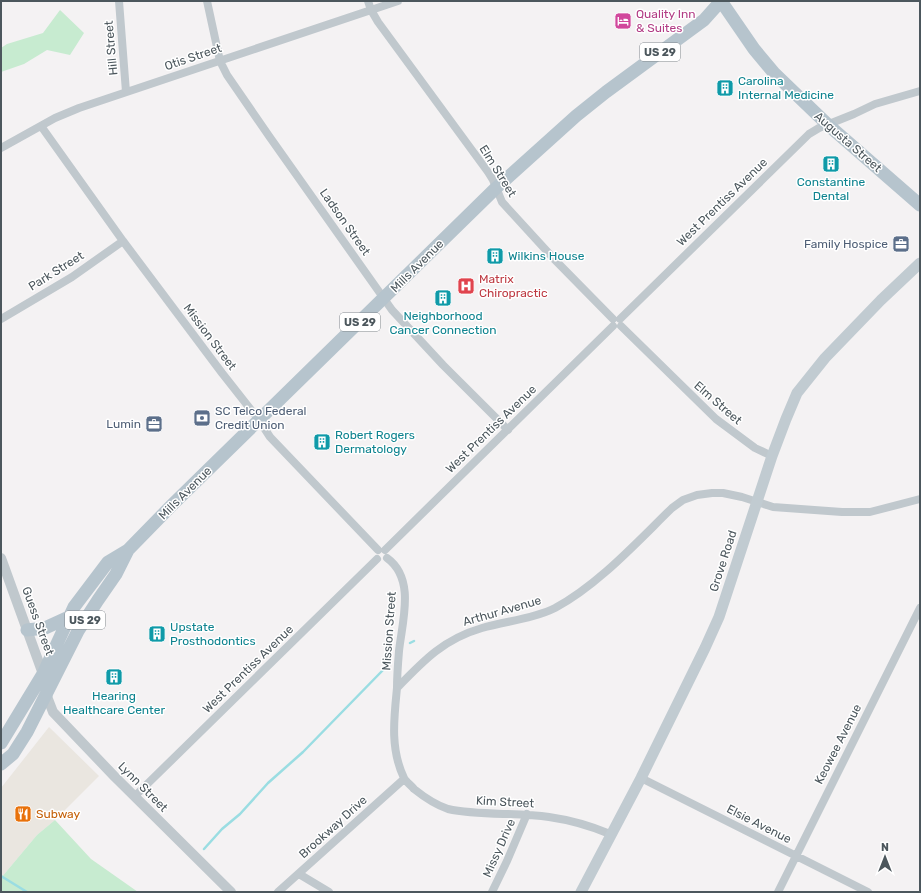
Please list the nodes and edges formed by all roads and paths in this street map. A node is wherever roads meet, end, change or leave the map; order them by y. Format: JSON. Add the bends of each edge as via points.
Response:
{"nodes":[{"id":1,"x":119,"y":1,"type":"edge"},
{"id":2,"x":207,"y":1,"type":"edge"},
{"id":3,"x":368,"y":1,"type":"edge"},
{"id":4,"x":398,"y":1,"type":"edge"},
{"id":5,"x":721,"y":1,"type":"edge"},
{"id":6,"x":371,"y":10,"type":"junction"},
{"id":7,"x":220,"y":61,"type":"junction"},
{"id":8,"x":920,"y":91,"type":"edge"},
{"id":9,"x":126,"y":92,"type":"junction"},
{"id":10,"x":827,"y":124,"type":"junction"},
{"id":11,"x":41,"y":126,"type":"junction"},
{"id":12,"x":1,"y":148,"type":"edge"},
{"id":13,"x":496,"y":188,"type":"junction"},
{"id":14,"x":920,"y":205,"type":"edge"},
{"id":15,"x":123,"y":241,"type":"junction"},
{"id":16,"x":920,"y":263,"type":"edge"},
{"id":17,"x":384,"y":299,"type":"junction"},
{"id":18,"x":1,"y":319,"type":"edge"},
{"id":19,"x":617,"y":322,"type":"junction"},
{"id":20,"x":259,"y":420,"type":"junction"},
{"id":21,"x":508,"y":430,"type":"junction"},
{"id":22,"x":772,"y":456,"type":"junction"},
{"id":23,"x":920,"y":499,"type":"edge"},
{"id":24,"x":757,"y":502,"type":"junction"},
{"id":25,"x":128,"y":550,"type":"junction"},
{"id":26,"x":381,"y":550,"type":"junction"},
{"id":27,"x":1,"y":558,"type":"edge"},
{"id":28,"x":387,"y":558,"type":"junction"},
{"id":29,"x":377,"y":559,"type":"junction"},
{"id":30,"x":920,"y":608,"type":"edge"},
{"id":31,"x":69,"y":617,"type":"junction"},
{"id":32,"x":27,"y":630,"type":"junction"},
{"id":33,"x":43,"y":674,"type":"junction"},
{"id":34,"x":397,"y":688,"type":"junction"},
{"id":35,"x":47,"y":693,"type":"junction"},
{"id":36,"x":1,"y":743,"type":"edge"},
{"id":37,"x":1,"y":764,"type":"edge"},
{"id":38,"x":640,"y":778,"type":"junction"},
{"id":39,"x":404,"y":779,"type":"junction"},
{"id":40,"x":135,"y":796,"type":"junction"},
{"id":41,"x":527,"y":814,"type":"junction"},
{"id":42,"x":610,"y":834,"type":"junction"},
{"id":43,"x":796,"y":856,"type":"junction"},
{"id":44,"x":298,"y":874,"type":"junction"},
{"id":45,"x":231,"y":892,"type":"edge"},
{"id":46,"x":278,"y":892,"type":"edge"},
{"id":47,"x":329,"y":892,"type":"edge"},
{"id":48,"x":492,"y":892,"type":"edge"},
{"id":49,"x":581,"y":892,"type":"edge"},
{"id":50,"x":778,"y":892,"type":"edge"},
{"id":51,"x":868,"y":892,"type":"edge"}],
"edges":[{"from":1,"to":9,"type":"street","name":"Hill Street"},
{"from":2,"to":7,"type":"street","name":"Ladson Street"},
{"from":3,"to":6,"type":"street","name":"Elm Street"},
{"from":4,"to":6,"type":"street","name":"Otis Street"},
{"from":5,"to":10,"type":"main road","name":"Augusta Street","via":[[774,73]]},
{"from":5,"to":13,"type":"main road","name":"Mills Avenue","number":"US 29","via":[[704,20],[576,116]]},
{"from":6,"to":7,"type":"street","name":"Otis Street"},
{"from":6,"to":13,"type":"street","name":"Elm Street","via":[[488,172]]},
{"from":7,"to":9,"type":"street","name":"Otis Street"},
{"from":7,"to":17,"type":"street","name":"Ladson Street","via":[[269,136]]},
{"from":8,"to":10,"type":"street","name":"West Prentiss Avenue","via":[[875,104]]},
{"from":9,"to":11,"type":"street","name":"Otis Street","via":[[79,108]]},
{"from":10,"to":14,"type":"main road","name":"Augusta Street"},
{"from":10,"to":19,"type":"street","name":"West Prentiss Avenue","via":[[809,134]]},
{"from":11,"to":12,"type":"street","name":"Otis Street"},
{"from":11,"to":15,"type":"street","name":"Mission Street"},
{"from":13,"to":17,"type":"main road","name":"Mills Avenue","number":"US 29"},
{"from":13,"to":19,"type":"street","name":"Elm Street","via":[[502,202]]},
{"from":15,"to":18,"type":"street","name":"Park Street","via":[[72,277]]},
{"from":15,"to":20,"type":"street","name":"Mission Street"},
{"from":16,"to":22,"type":"main road","name":"Grove Road","via":[[814,371],[798,393]]},
{"from":17,"to":20,"type":"main road","name":"Mills Avenue","number":"US 29"},
{"from":17,"to":21,"type":"street","name":"Ladson Street"},
{"from":19,"to":21,"type":"street","name":"West Prentiss Avenue"},
{"from":19,"to":22,"type":"street","name":"Elm Street","via":[[716,419],[750,444]]},
{"from":20,"to":25,"type":"main road","name":"Mills Avenue","number":"US 29"},
{"from":20,"to":26,"type":"street","name":"Mission Street","via":[[282,449]]},
{"from":21,"to":26,"type":"street","name":"West Prentiss Avenue"},
{"from":22,"to":24,"type":"main road","name":"Grove Road"},
{"from":23,"to":24,"type":"street","name":"Arthur Avenue","via":[[870,512],[772,507]]},
{"from":24,"to":34,"type":"street","name":"Arthur Avenue","via":[[723,493],[697,494],[684,500],[574,597],[534,616],[482,628],[453,640],[435,650]]},
{"from":24,"to":38,"type":"main road","name":"Grove Road","via":[[711,636]]},
{"from":25,"to":31,"type":"main road","name":"Mills Avenue","number":"US 29","via":[[108,562]]},
{"from":25,"to":35,"type":"main road","name":"Mills Avenue","number":"US 29","via":[[116,574],[78,631]]},
{"from":26,"to":28,"type":"street","via":[[388,554]]},
{"from":26,"to":29,"type":"street","via":[[375,553]]},
{"from":27,"to":32,"type":"street","name":"Guess Street"},
{"from":28,"to":29,"type":"street","via":[[382,561]]},
{"from":28,"to":34,"type":"street","name":"Mission Street","via":[[403,581],[405,597]]},
{"from":29,"to":40,"type":"street","name":"West Prentiss Avenue"},
{"from":30,"to":43,"type":"street","name":"Keowee Avenue"},
{"from":31,"to":32,"type":"main road","via":[[45,628]]},
{"from":31,"to":33,"type":"main road","name":"Mills Avenue","number":"US 29"},
{"from":32,"to":33,"type":"street","name":"Guess Street"},
{"from":33,"to":35,"type":"street","name":"Guess Street"},
{"from":33,"to":36,"type":"main road","name":"Mills Avenue","number":"US 29"},
{"from":34,"to":39,"type":"street","via":[[394,743]]},
{"from":35,"to":37,"type":"main road","name":"Mills Avenue","number":"US 29","via":[[13,754]]},
{"from":35,"to":40,"type":"street","name":"Lynn Street","via":[[50,706],[56,715]]},
{"from":38,"to":42,"type":"main road","name":"Grove Road"},
{"from":38,"to":43,"type":"street","name":"Elsie Avenue"},
{"from":39,"to":41,"type":"street","name":"Kim Street","via":[[420,794],[448,808],[467,812]]},
{"from":39,"to":44,"type":"street","name":"Brookway Drive"},
{"from":40,"to":45,"type":"street","name":"Lynn Street"},
{"from":41,"to":42,"type":"street","name":"Kim Street","via":[[568,821]]},
{"from":41,"to":48,"type":"street","name":"Missy Drive"},
{"from":42,"to":49,"type":"main road","name":"Grove Road"},
{"from":43,"to":50,"type":"street","name":"Keowee Avenue"},
{"from":43,"to":51,"type":"street","name":"Elsie Avenue"},
{"from":44,"to":46,"type":"street","name":"Brookway Drive"},
{"from":44,"to":47,"type":"street"}]}
